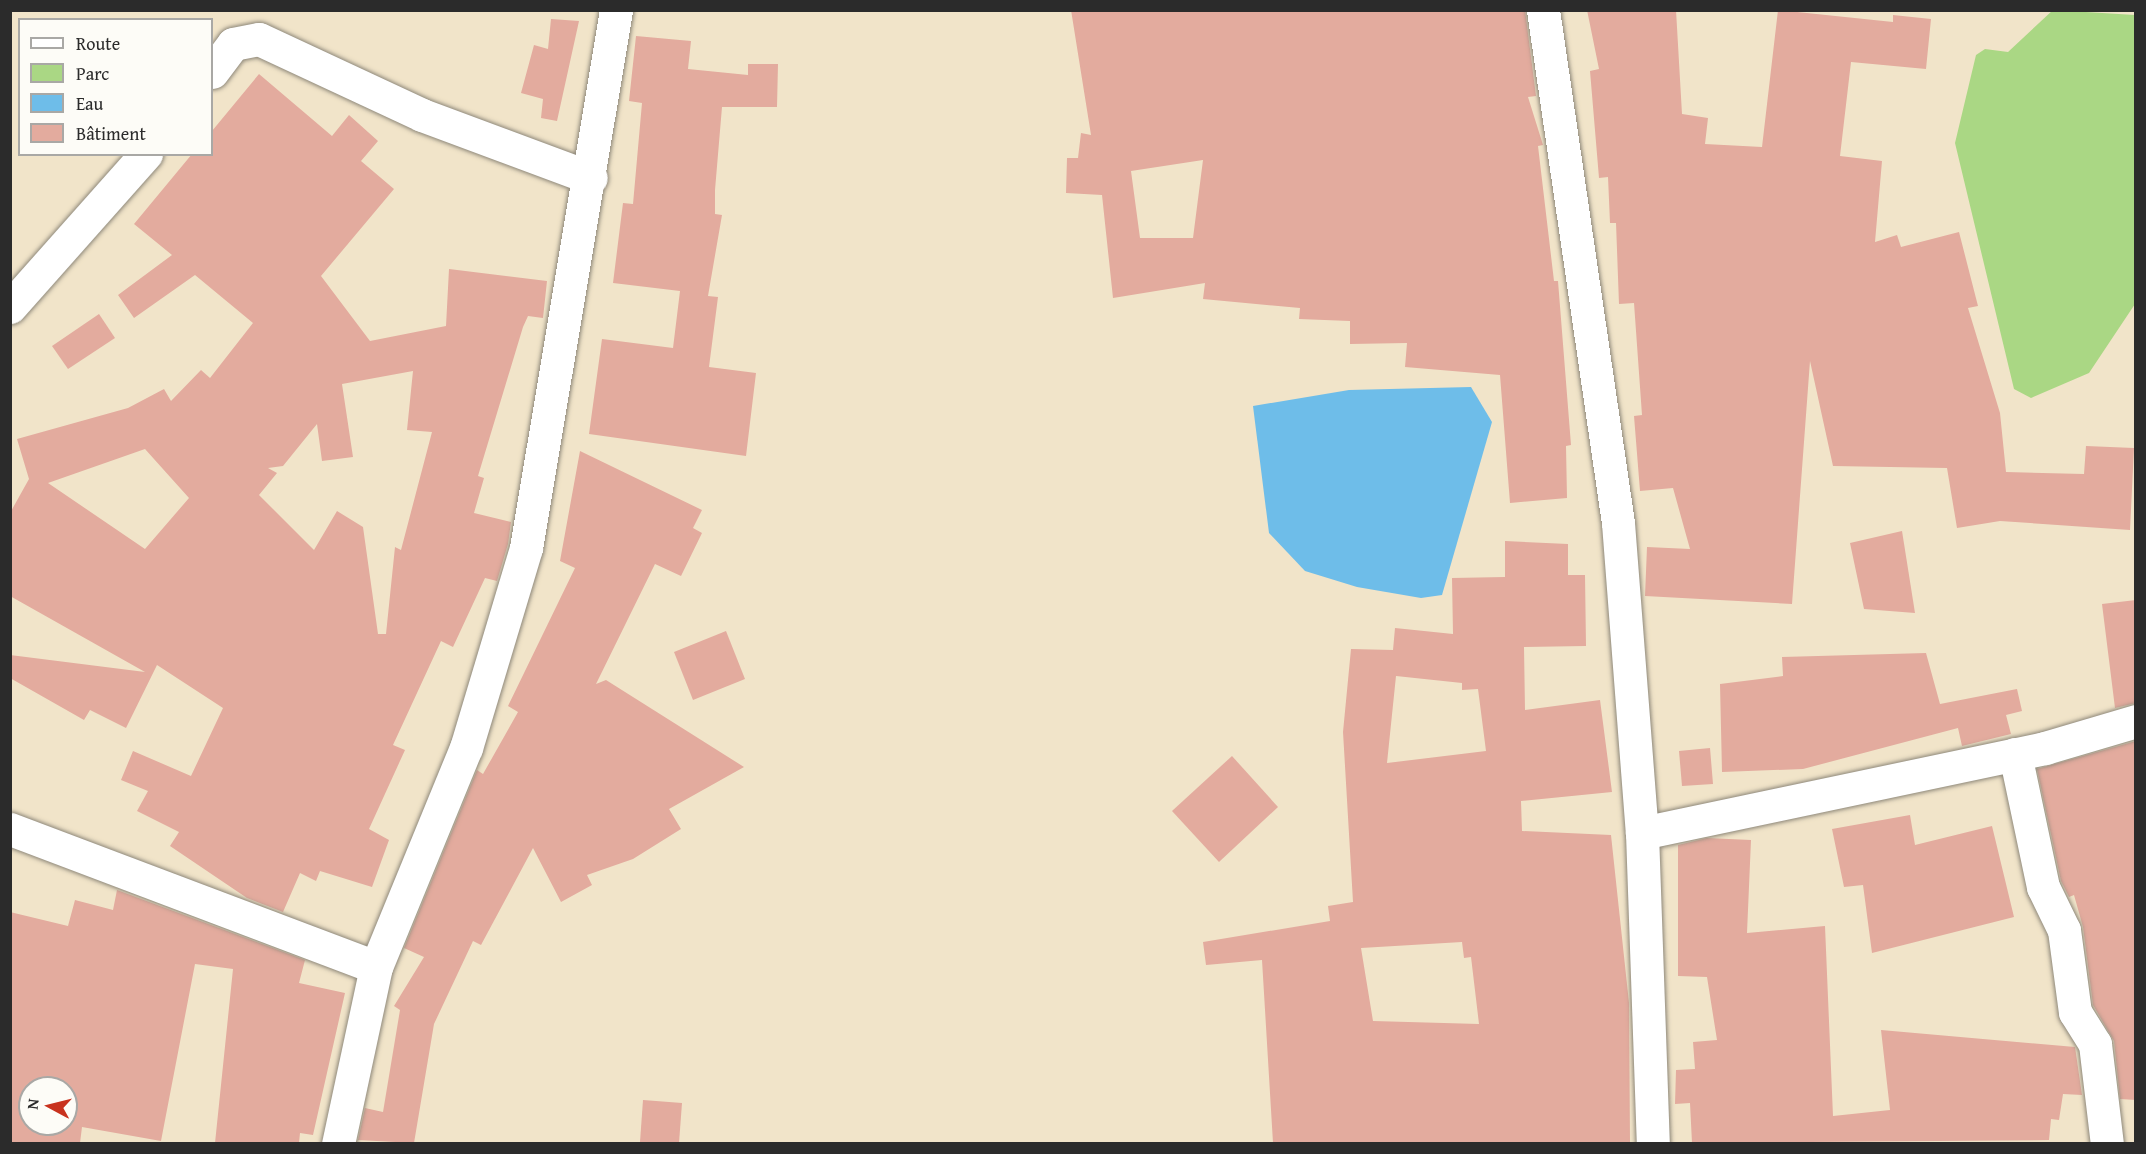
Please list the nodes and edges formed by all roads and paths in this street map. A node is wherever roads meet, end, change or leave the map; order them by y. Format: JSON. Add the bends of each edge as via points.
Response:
{"nodes":[{"id":1,"x":616,"y":10,"type":"edge"},
{"id":2,"x":1543,"y":10,"type":"edge"},
{"id":3,"x":213,"y":71,"type":"edge"},
{"id":4,"x":144,"y":156,"type":"edge"},
{"id":5,"x":591,"y":178,"type":"junction"},
{"id":6,"x":10,"y":307,"type":"edge"},
{"id":7,"x":2136,"y":721,"type":"edge"},
{"id":8,"x":2014,"y":754,"type":"junction"},
{"id":9,"x":10,"y":828,"type":"edge"},
{"id":10,"x":1642,"y":833,"type":"junction"},
{"id":11,"x":376,"y":967,"type":"junction"},
{"id":12,"x":338,"y":1143,"type":"edge"},
{"id":13,"x":1653,"y":1143,"type":"edge"},
{"id":14,"x":2107,"y":1143,"type":"edge"}],
"edges":[{"from":1,"to":5,"type":"street"},
{"from":2,"to":10,"type":"street","via":[[1618,523]]},
{"from":3,"to":5,"type":"street","via":[[233,44],[259,39],[422,115]]},
{"from":4,"to":6,"type":"street"},
{"from":5,"to":11,"type":"street","via":[[526,548],[466,748]]},
{"from":7,"to":8,"type":"street"},
{"from":8,"to":10,"type":"street"},
{"from":8,"to":14,"type":"street","via":[[2043,887],[2064,930],[2075,1012],[2095,1044]]},
{"from":9,"to":11,"type":"street"},
{"from":10,"to":13,"type":"street"},
{"from":11,"to":12,"type":"street"}]}
